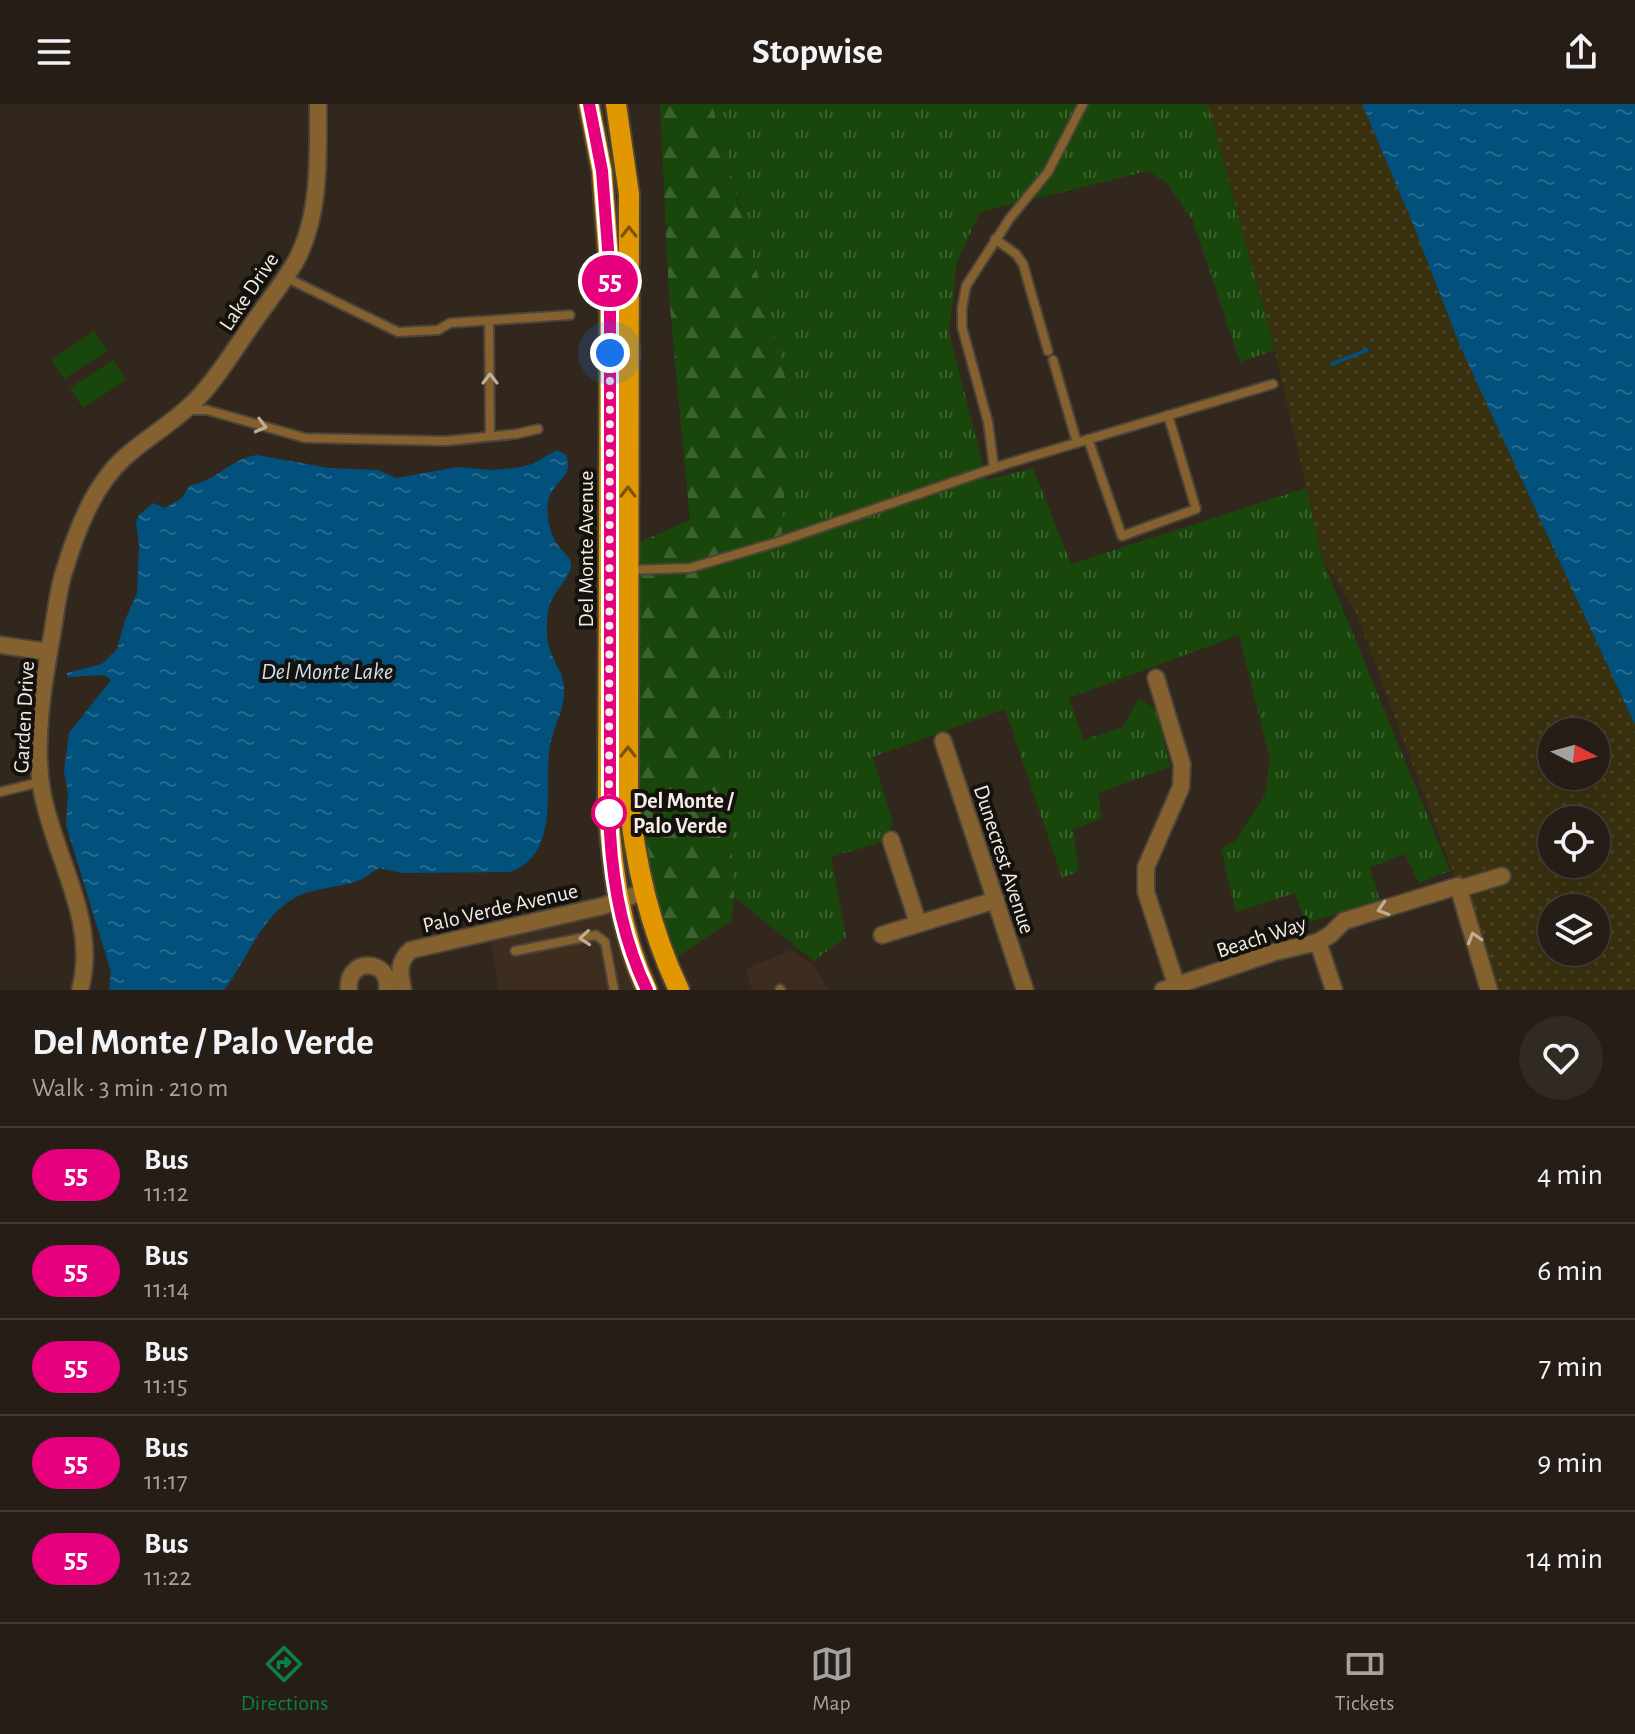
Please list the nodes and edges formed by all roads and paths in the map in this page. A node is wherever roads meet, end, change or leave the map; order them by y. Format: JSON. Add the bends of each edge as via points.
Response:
{"nodes":[{"id":1,"x":318,"y":104,"type":"edge"},
{"id":2,"x":589,"y":104,"type":"edge"},
{"id":3,"x":616,"y":104,"type":"edge"},
{"id":4,"x":1083,"y":104,"type":"edge"},
{"id":5,"x":995,"y":239,"type":"junction"},
{"id":6,"x":284,"y":277,"type":"junction"},
{"id":7,"x":570,"y":315,"type":"dead end"},
{"id":8,"x":489,"y":321,"type":"junction"},
{"id":9,"x":1048,"y":351,"type":"dead end"},
{"id":10,"x":1053,"y":360,"type":"dead end"},
{"id":11,"x":1273,"y":384,"type":"dead end"},
{"id":12,"x":185,"y":409,"type":"junction"},
{"id":13,"x":1168,"y":415,"type":"junction"},
{"id":14,"x":538,"y":429,"type":"dead end"},
{"id":15,"x":490,"y":436,"type":"junction"},
{"id":16,"x":1088,"y":439,"type":"junction"},
{"id":17,"x":1077,"y":443,"type":"junction"},
{"id":18,"x":125,"y":457,"type":"joint"},
{"id":19,"x":994,"y":468,"type":"junction"},
{"id":20,"x":628,"y":570,"type":"junction"},
{"id":21,"x":0,"y":645,"type":"edge"},
{"id":22,"x":49,"y":652,"type":"junction"},
{"id":23,"x":1156,"y":678,"type":"dead end"},
{"id":24,"x":943,"y":741,"type":"dead end"},
{"id":25,"x":41,"y":782,"type":"junction"},
{"id":26,"x":0,"y":792,"type":"edge"},
{"id":27,"x":891,"y":840,"type":"dead end"},
{"id":28,"x":1502,"y":876,"type":"dead end"},
{"id":29,"x":1458,"y":888,"type":"junction"},
{"id":30,"x":643,"y":892,"type":"junction"},
{"id":31,"x":619,"y":900,"type":"junction"},
{"id":32,"x":996,"y":900,"type":"junction"},
{"id":33,"x":918,"y":923,"type":"junction"},
{"id":34,"x":882,"y":935,"type":"dead end"},
{"id":35,"x":1318,"y":942,"type":"junction"},
{"id":36,"x":515,"y":951,"type":"dead end"},
{"id":37,"x":391,"y":979,"type":"edge"},
{"id":38,"x":1173,"y":989,"type":"edge"},
{"id":39,"x":80,"y":990,"type":"edge"},
{"id":40,"x":349,"y":990,"type":"edge"},
{"id":41,"x":403,"y":990,"type":"edge"},
{"id":42,"x":614,"y":990,"type":"edge"},
{"id":43,"x":647,"y":990,"type":"edge"},
{"id":44,"x":679,"y":990,"type":"edge"},
{"id":45,"x":1025,"y":990,"type":"edge"},
{"id":46,"x":1334,"y":990,"type":"edge"},
{"id":47,"x":1489,"y":990,"type":"edge"}],
"edges":[{"from":1,"to":6,"type":"street","name":"Lake Drive","via":[[311,214],[297,258]]},
{"from":2,"to":31,"type":"main road","name":"Del Monte Avenue","via":[[602,171],[610,274],[608,804]]},
{"from":20,"to":3,"type":"main road","name":"Del Monte Avenue","one_way":true,"via":[[629,194]]},
{"from":4,"to":5,"type":"lane","via":[[1048,172]]},
{"from":5,"to":9,"type":"lane","via":[[1023,264]]},
{"from":5,"to":19,"type":"lane","via":[[966,286],[962,308]]},
{"from":6,"to":8,"type":"lane","via":[[398,332]]},
{"from":6,"to":12,"type":"street","name":"Lake Drive","via":[[214,379]]},
{"from":7,"to":8,"type":"lane"},
{"from":15,"to":8,"type":"lane","one_way":true},
{"from":10,"to":17,"type":"lane"},
{"from":11,"to":13,"type":"lane"},
{"from":12,"to":15,"type":"lane","one_way":true,"via":[[207,410],[305,438],[446,441]]},
{"from":12,"to":18,"type":"street","name":"Lake Drive"},
{"from":13,"to":16,"type":"lane"},
{"from":13,"to":16,"type":"lane","via":[[1196,509],[1122,536]]},
{"from":14,"to":15,"type":"lane"},
{"from":16,"to":17,"type":"lane"},
{"from":17,"to":19,"type":"lane"},
{"from":18,"to":22,"type":"street","name":"Garden Drive","via":[[99,489],[73,546],[61,579]]},
{"from":19,"to":20,"type":"lane","via":[[690,568]]},
{"from":30,"to":20,"type":"main road","name":"Del Monte Avenue","one_way":true,"via":[[628,790]]},
{"from":21,"to":22,"type":"street"},
{"from":22,"to":25,"type":"street","name":"Garden Drive","via":[[40,727]]},
{"from":23,"to":38,"type":"street","via":[[1183,776],[1145,879]]},
{"from":24,"to":32,"type":"street","name":"Dunecrest Avenue"},
{"from":25,"to":26,"type":"lane"},
{"from":25,"to":39,"type":"street","name":"Garden Drive","via":[[83,926],[87,951]]},
{"from":27,"to":33,"type":"street"},
{"from":28,"to":29,"type":"street","name":"Beach Way"},
{"from":29,"to":35,"type":"street","name":"Beach Way","one_way":true,"via":[[1344,921]]},
{"from":47,"to":29,"type":"street","one_way":true},
{"from":30,"to":31,"type":"street","name":"Palo Verde Avenue"},
{"from":30,"to":44,"type":"main road","name":"Del Monte Avenue"},
{"from":31,"to":37,"type":"street","name":"Palo Verde Avenue","via":[[411,950]]},
{"from":31,"to":43,"type":"main road","name":"Del Monte Avenue"},
{"from":32,"to":33,"type":"street"},
{"from":32,"to":45,"type":"street","name":"Dunecrest Avenue"},
{"from":33,"to":34,"type":"street"},
{"from":35,"to":38,"type":"street","name":"Beach Way"},
{"from":35,"to":46,"type":"street"},
{"from":42,"to":36,"type":"lane","one_way":true,"via":[[605,942],[596,935]]},
{"from":37,"to":40,"type":"street","via":[[373,965],[360,967],[351,976]]},
{"from":37,"to":41,"type":"street"}]}
